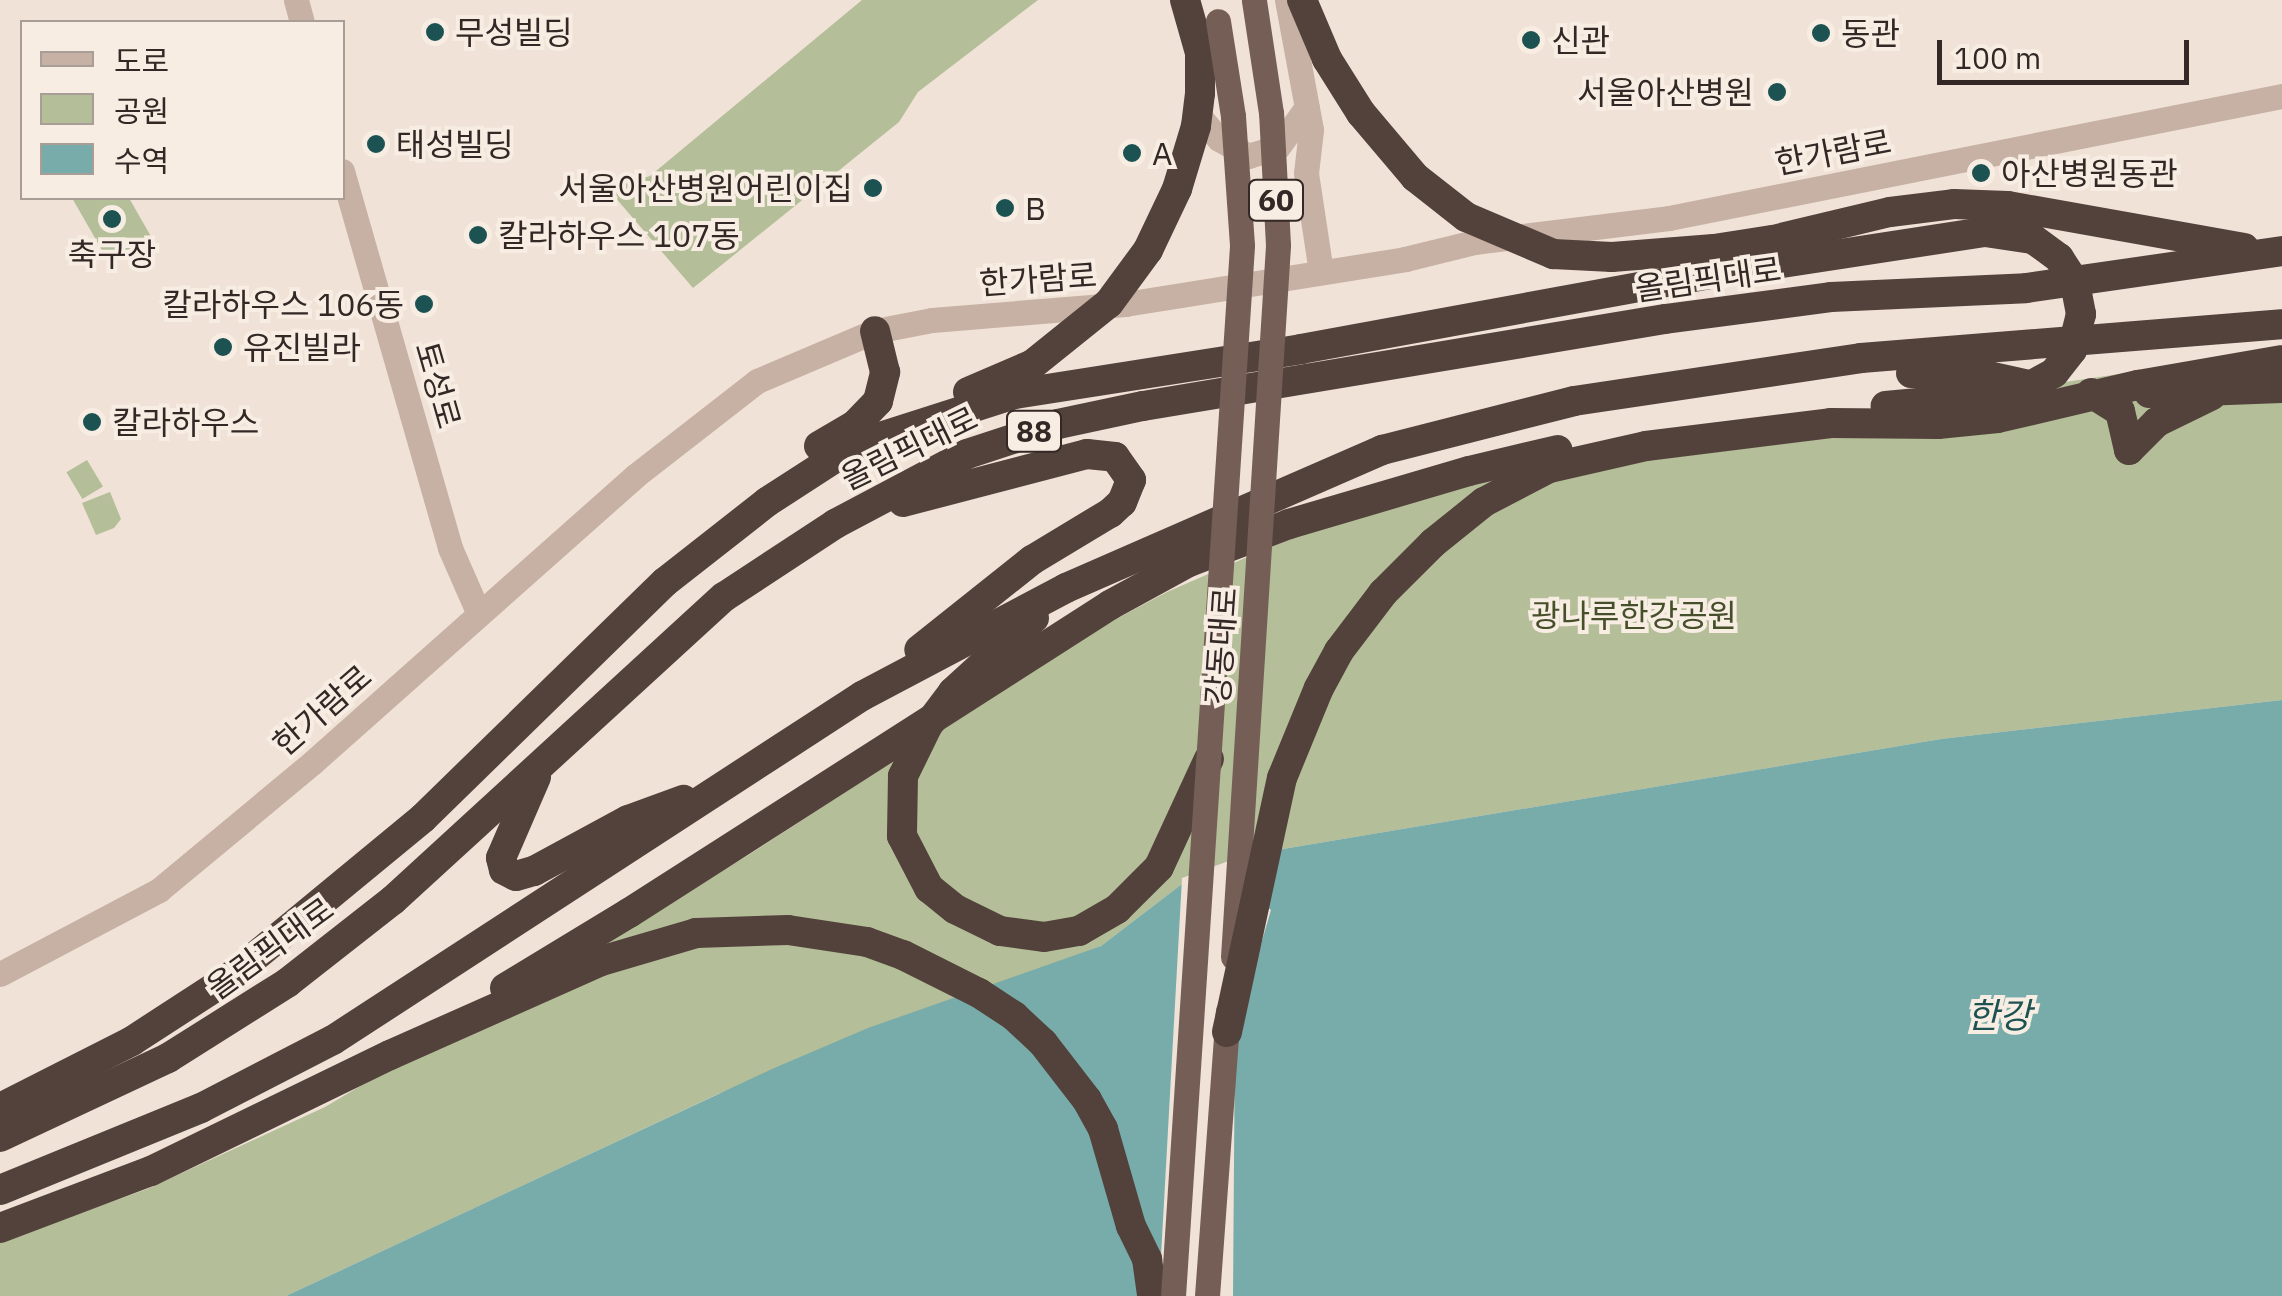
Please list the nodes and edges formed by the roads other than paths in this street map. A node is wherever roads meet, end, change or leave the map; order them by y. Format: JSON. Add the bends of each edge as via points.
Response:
{"nodes":[{"id":1,"x":1185,"y":0,"type":"edge"},
{"id":2,"x":1254,"y":0,"type":"edge"},
{"id":3,"x":1287,"y":0,"type":"edge"},
{"id":4,"x":1302,"y":0,"type":"edge"},
{"id":5,"x":1218,"y":21,"type":"dead end"},
{"id":6,"x":2282,"y":96,"type":"edge"},
{"id":7,"x":1308,"y":107,"type":"junction"},
{"id":8,"x":1198,"y":114,"type":"junction"},
{"id":9,"x":1278,"y":147,"type":"junction"},
{"id":10,"x":1306,"y":173,"type":"junction"},
{"id":11,"x":345,"y":181,"type":"edge"},
{"id":12,"x":2274,"y":252,"type":"edge"},
{"id":13,"x":1553,"y":254,"type":"junction"},
{"id":14,"x":1321,"y":272,"type":"junction"},
{"id":15,"x":1710,"y":274,"type":"junction"},
{"id":16,"x":2282,"y":324,"type":"edge"},
{"id":17,"x":875,"y":331,"type":"junction"},
{"id":18,"x":2282,"y":360,"type":"edge"},
{"id":19,"x":2282,"y":388,"type":"edge"},
{"id":20,"x":1650,"y":390,"type":"junction"},
{"id":21,"x":2222,"y":390,"type":"junction"},
{"id":22,"x":2091,"y":393,"type":"junction"},
{"id":23,"x":880,"y":436,"type":"junction"},
{"id":24,"x":1646,"y":446,"type":"junction"},
{"id":25,"x":1543,"y":452,"type":"junction"},
{"id":26,"x":836,"y":524,"type":"junction"},
{"id":27,"x":1066,"y":588,"type":"junction"},
{"id":28,"x":480,"y":614,"type":"junction"},
{"id":29,"x":862,"y":696,"type":"junction"},
{"id":30,"x":528,"y":715,"type":"junction"},
{"id":31,"x":1209,"y":759,"type":"junction"},
{"id":32,"x":541,"y":765,"type":"junction"},
{"id":33,"x":728,"y":785,"type":"junction"},
{"id":34,"x":0,"y":974,"type":"edge"},
{"id":35,"x":1227,"y":1032,"type":"junction"},
{"id":36,"x":390,"y":1055,"type":"junction"},
{"id":37,"x":0,"y":1108,"type":"edge"},
{"id":38,"x":0,"y":1138,"type":"edge"},
{"id":39,"x":0,"y":1190,"type":"edge"},
{"id":40,"x":0,"y":1228,"type":"edge"},
{"id":41,"x":1152,"y":1296,"type":"edge"},
{"id":42,"x":1174,"y":1296,"type":"edge"},
{"id":43,"x":1208,"y":1296,"type":"edge"}],
"edges":[{"from":1,"to":8,"type":"highway","via":[[1200,53]]},
{"from":2,"to":35,"type":"main road","name":"강동대로","number":"60","bridge":true,"via":[[1271,113],[1278,245]]},
{"from":3,"to":7,"type":"street"},
{"from":4,"to":13,"type":"highway","bridge":true,"via":[[1361,112],[1415,177],[1466,217]]},
{"from":5,"to":31,"type":"main road","name":"강동대로","number":"60","bridge":true,"via":[[1242,245]]},
{"from":6,"to":14,"type":"street","name":"한가람로","via":[[1668,218],[1474,242]]},
{"from":7,"to":9,"type":"street"},
{"from":7,"to":10,"type":"street"},
{"from":8,"to":9,"type":"street","via":[[1219,139],[1248,156]]},
{"from":8,"to":23,"type":"highway","bridge":true,"via":[[1178,189],[1148,250],[1109,303],[1033,364]]},
{"from":9,"to":10,"type":"street"},
{"from":10,"to":14,"type":"street"},
{"from":11,"to":28,"type":"street","name":"토성로","via":[[450,548]]},
{"from":12,"to":13,"type":"highway","via":[[1983,204],[1890,212],[1714,249]]},
{"from":12,"to":26,"type":"highway","name":"올림픽대로","number":"88","via":[[2026,288],[1831,297],[1684,317],[1143,406],[994,444]]},
{"from":13,"to":15,"type":"highway","via":[[1584,269]]},
{"from":14,"to":17,"type":"street","name":"한가람로","via":[[1126,304]]},
{"from":15,"to":23,"type":"highway","via":[[1016,394]]},
{"from":15,"to":25,"type":"highway","bridge":true,"via":[[2000,232],[2033,239],[2059,258],[2075,283],[2081,314],[2064,362],[2015,394],[1653,433]]},
{"from":16,"to":20,"type":"highway","via":[[1861,358]]},
{"from":17,"to":28,"type":"street","name":"한가람로","via":[[757,381],[635,476]]},
{"from":17,"to":30,"type":"highway","via":[[886,372],[868,413],[680,548],[560,668]]},
{"from":18,"to":24,"type":"highway","bridge":true,"via":[[2012,416],[1812,425]]},
{"from":19,"to":21,"type":"highway"},
{"from":20,"to":22,"type":"highway","via":[[1760,392],[1943,371]]},
{"from":20,"to":27,"type":"highway","via":[[1574,401],[1382,450]]},
{"from":21,"to":22,"type":"highway"},
{"from":21,"to":22,"type":"highway","via":[[2157,422],[2129,450],[2120,410]]},
{"from":23,"to":30,"type":"highway","via":[[800,479],[696,556]]},
{"from":24,"to":25,"type":"highway","bridge":true},
{"from":24,"to":35,"type":"highway","bridge":true,"via":[[1549,468],[1484,502],[1409,566],[1360,620],[1319,688],[1282,778]]},
{"from":25,"to":36,"type":"highway","bridge":true,"via":[[1289,524],[1189,562],[1110,605],[630,914]]},
{"from":26,"to":29,"type":"highway","via":[[1064,457],[1115,457],[1131,480],[1110,512],[1032,560]]},
{"from":26,"to":32,"type":"highway","name":"올림픽대로","number":"88","via":[[724,597]]},
{"from":27,"to":29,"type":"highway"},
{"from":27,"to":31,"type":"highway","via":[[952,692],[902,776],[902,836],[929,888],[1000,931],[1044,937],[1079,931],[1117,909],[1159,868]]},
{"from":28,"to":34,"type":"street","name":"한가람로","via":[[160,890]]},
{"from":29,"to":33,"type":"highway"},
{"from":30,"to":37,"type":"highway","via":[[385,852],[199,1000]]},
{"from":31,"to":42,"type":"main road","name":"강동대로","bridge":true},
{"from":32,"to":33,"type":"highway","via":[[504,849],[501,864],[510,874],[534,871],[628,820]]},
{"from":32,"to":38,"type":"highway","name":"올림픽대로","number":"88","via":[[393,900],[287,983],[168,1058]]},
{"from":33,"to":39,"type":"highway","via":[[333,1040],[165,1124]]},
{"from":35,"to":43,"type":"main road","name":"강동대로","bridge":true},
{"from":36,"to":40,"type":"highway","via":[[151,1171]]},
{"from":36,"to":41,"type":"highway","via":[[601,961],[696,933],[788,930],[867,942],[979,993],[1044,1043],[1087,1100],[1114,1158],[1147,1259]]}]}
